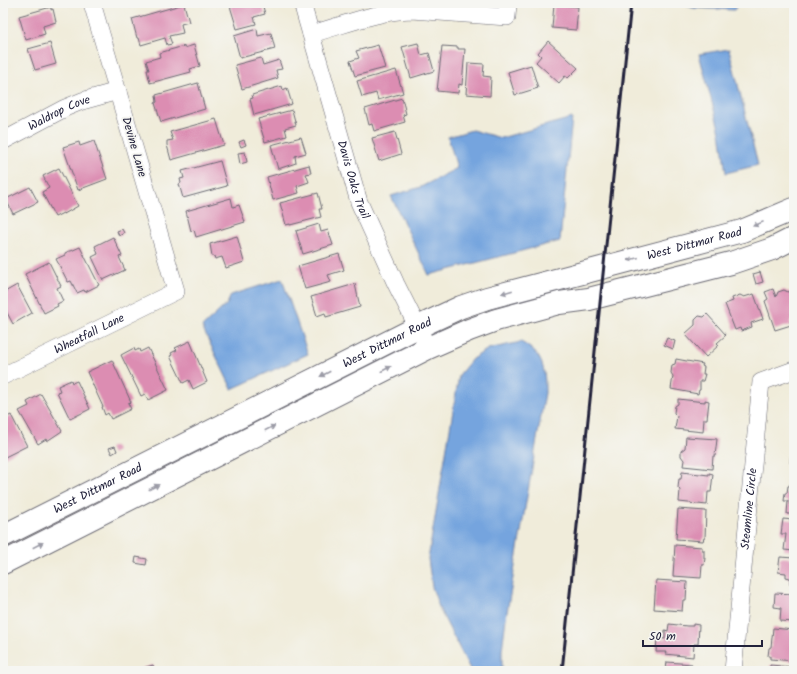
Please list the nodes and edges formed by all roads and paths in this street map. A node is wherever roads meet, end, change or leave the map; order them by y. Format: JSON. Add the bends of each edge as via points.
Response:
{"nodes":[{"id":1,"x":92,"y":3,"type":"edge"},
{"id":2,"x":302,"y":3,"type":"edge"},
{"id":3,"x":508,"y":3,"type":"edge"},
{"id":4,"x":310,"y":34,"type":"junction"},
{"id":5,"x":118,"y":91,"type":"junction"},
{"id":6,"x":3,"y":141,"type":"edge"},
{"id":7,"x":794,"y":209,"type":"edge"},
{"id":8,"x":794,"y":238,"type":"edge"},
{"id":9,"x":176,"y":291,"type":"joint"},
{"id":10,"x":418,"y":327,"type":"junction"},
{"id":11,"x":428,"y":348,"type":"junction"},
{"id":12,"x":794,"y":370,"type":"edge"},
{"id":13,"x":3,"y":376,"type":"edge"},
{"id":14,"x":3,"y":536,"type":"edge"},
{"id":15,"x":3,"y":563,"type":"edge"},
{"id":16,"x":732,"y":671,"type":"edge"}],
"edges":[{"from":1,"to":5,"type":"street","name":"Devine Lane"},
{"from":2,"to":4,"type":"street","name":"Davis Oaks Trail"},
{"from":3,"to":4,"type":"street","via":[[506,17],[396,11]]},
{"from":4,"to":10,"type":"street","name":"Davis Oaks Trail","via":[[360,202]]},
{"from":5,"to":6,"type":"street","name":"Waldrop Cove","via":[[65,108]]},
{"from":5,"to":9,"type":"street","name":"Devine Lane"},
{"from":7,"to":10,"type":"street","name":"West Dittmar Road","one_way":true,"via":[[742,231],[487,298]]},
{"from":8,"to":11,"type":"street","name":"West Dittmar Road","via":[[772,249],[731,263],[496,320]]},
{"from":9,"to":13,"type":"street","name":"Wheatfall Lane"},
{"from":10,"to":11,"type":"street","name":"Davis Oaks Trail"},
{"from":10,"to":14,"type":"street","name":"West Dittmar Road","one_way":true},
{"from":15,"to":11,"type":"street","name":"West Dittmar Road","one_way":true},
{"from":12,"to":16,"type":"street","name":"Steamline Circle","via":[[761,382]]}]}
